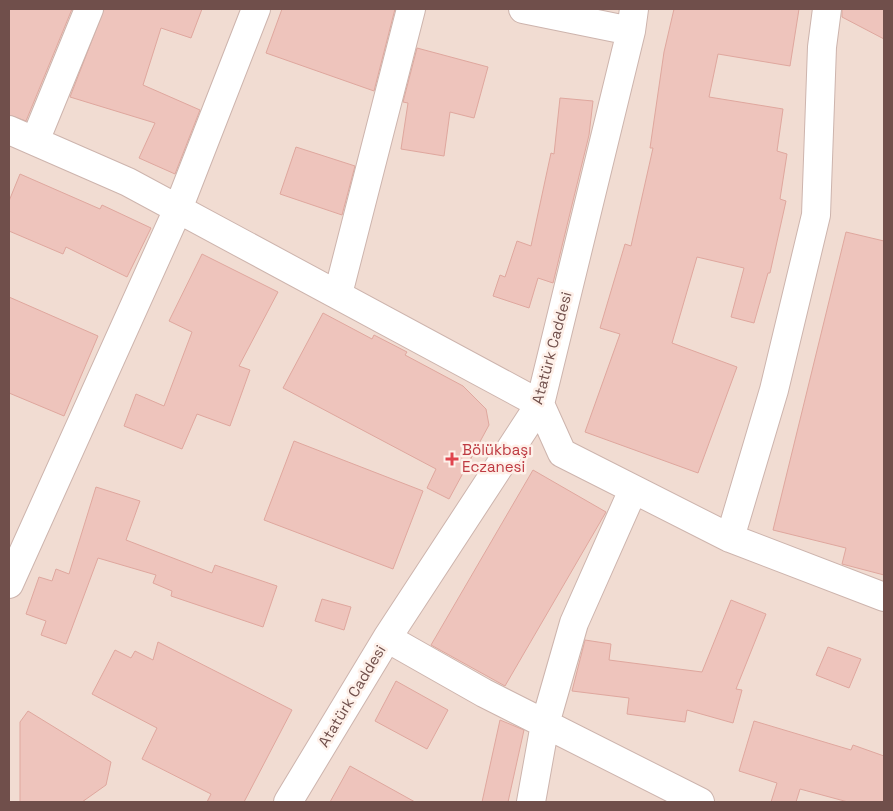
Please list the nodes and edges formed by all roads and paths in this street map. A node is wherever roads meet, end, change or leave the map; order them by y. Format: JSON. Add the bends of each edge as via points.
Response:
{"nodes":[{"id":1,"x":89,"y":9,"type":"edge"},
{"id":2,"x":256,"y":9,"type":"edge"},
{"id":3,"x":411,"y":9,"type":"edge"},
{"id":4,"x":523,"y":9,"type":"edge"},
{"id":5,"x":827,"y":9,"type":"edge"},
{"id":6,"x":633,"y":20,"type":"edge"},
{"id":7,"x":9,"y":130,"type":"edge"},
{"id":8,"x":35,"y":141,"type":"junction"},
{"id":9,"x":178,"y":209,"type":"junction"},
{"id":10,"x":338,"y":294,"type":"junction"},
{"id":11,"x":540,"y":404,"type":"junction"},
{"id":12,"x":633,"y":490,"type":"junction"},
{"id":13,"x":730,"y":538,"type":"junction"},
{"id":14,"x":9,"y":584,"type":"edge"},
{"id":15,"x":884,"y":596,"type":"edge"},
{"id":16,"x":387,"y":638,"type":"junction"},
{"id":17,"x":545,"y":724,"type":"junction"},
{"id":18,"x":288,"y":802,"type":"edge"},
{"id":19,"x":530,"y":802,"type":"edge"},
{"id":20,"x":700,"y":802,"type":"edge"}],
"edges":[{"from":1,"to":8,"type":"street"},
{"from":2,"to":9,"type":"street"},
{"from":3,"to":10,"type":"street"},
{"from":4,"to":6,"type":"street"},
{"from":5,"to":13,"type":"street","via":[[822,47],[816,215],[774,390]]},
{"from":6,"to":11,"type":"street","name":"Atatürk Caddesi"},
{"from":7,"to":8,"type":"street"},
{"from":8,"to":9,"type":"street","via":[[128,182]]},
{"from":9,"to":10,"type":"street"},
{"from":9,"to":14,"type":"street"},
{"from":10,"to":11,"type":"street"},
{"from":11,"to":12,"type":"street","via":[[562,453]]},
{"from":11,"to":16,"type":"street","name":"Atatürk Caddesi"},
{"from":12,"to":13,"type":"street"},
{"from":12,"to":17,"type":"street","via":[[574,623]]},
{"from":13,"to":15,"type":"street"},
{"from":16,"to":17,"type":"street"},
{"from":16,"to":18,"type":"street","name":"Atatürk Caddesi"},
{"from":17,"to":19,"type":"street"},
{"from":17,"to":20,"type":"street"}]}
